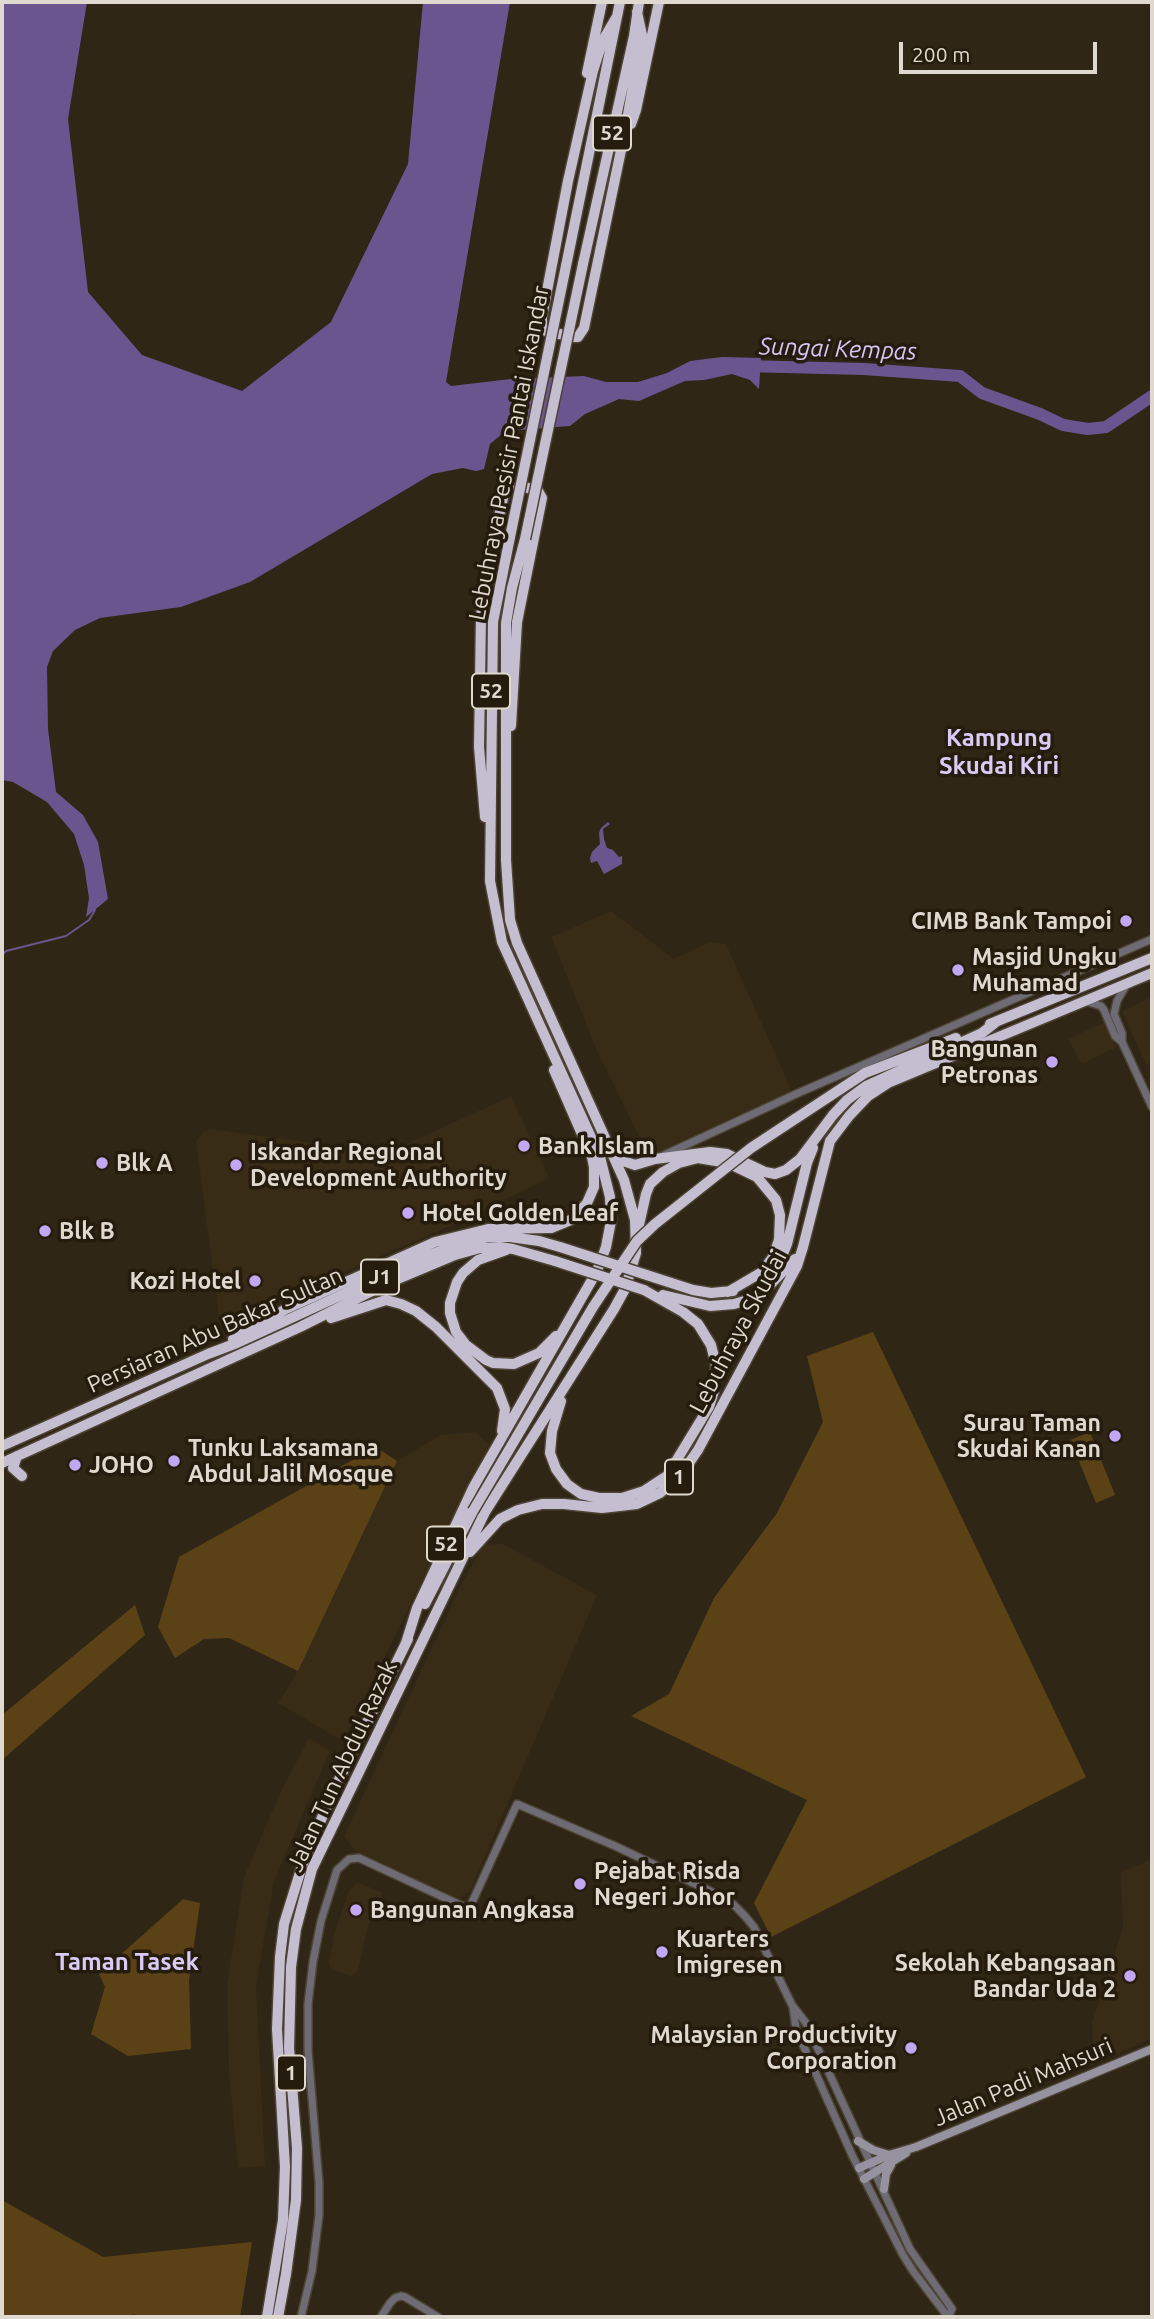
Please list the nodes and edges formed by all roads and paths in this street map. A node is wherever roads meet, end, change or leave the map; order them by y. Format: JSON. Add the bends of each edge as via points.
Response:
{"nodes":[{"id":1,"x":602,"y":2,"type":"edge"},
{"id":2,"x":620,"y":2,"type":"edge"},
{"id":3,"x":659,"y":2,"type":"edge"},
{"id":4,"x":638,"y":7,"type":"edge"},
{"id":5,"x":616,"y":18,"type":"junction"},
{"id":6,"x":625,"y":131,"type":"junction"},
{"id":7,"x":568,"y":181,"type":"junction"},
{"id":8,"x":505,"y":739,"type":"junction"},
{"id":9,"x":489,"y":847,"type":"junction"},
{"id":10,"x":1152,"y":939,"type":"edge"},
{"id":11,"x":1152,"y":958,"type":"edge"},
{"id":12,"x":1152,"y":973,"type":"edge"},
{"id":13,"x":1127,"y":983,"type":"junction"},
{"id":14,"x":1085,"y":1001,"type":"junction"},
{"id":15,"x":996,"y":1022,"type":"junction"},
{"id":16,"x":1122,"y":1042,"type":"junction"},
{"id":17,"x":547,"y":1043,"type":"junction"},
{"id":18,"x":1152,"y":1107,"type":"edge"},
{"id":19,"x":819,"y":1131,"type":"junction"},
{"id":20,"x":610,"y":1148,"type":"junction"},
{"id":21,"x":655,"y":1159,"type":"junction"},
{"id":22,"x":637,"y":1233,"type":"junction"},
{"id":23,"x":803,"y":1247,"type":"junction"},
{"id":24,"x":513,"y":1249,"type":"junction"},
{"id":25,"x":644,"y":1290,"type":"junction"},
{"id":26,"x":729,"y":1292,"type":"junction"},
{"id":27,"x":571,"y":1317,"type":"junction"},
{"id":28,"x":300,"y":1328,"type":"junction"},
{"id":29,"x":208,"y":1353,"type":"junction"},
{"id":30,"x":569,"y":1381,"type":"junction"},
{"id":31,"x":2,"y":1446,"type":"edge"},
{"id":32,"x":496,"y":1448,"type":"junction"},
{"id":33,"x":17,"y":1456,"type":"junction"},
{"id":34,"x":2,"y":1463,"type":"edge"},
{"id":35,"x":22,"y":1476,"type":"dead end"},
{"id":36,"x":456,"y":1573,"type":"junction"},
{"id":37,"x":406,"y":1643,"type":"junction"},
{"id":38,"x":792,"y":2005,"type":"junction"},
{"id":39,"x":1152,"y":2049,"type":"edge"},
{"id":40,"x":858,"y":2141,"type":"junction"},
{"id":41,"x":891,"y":2159,"type":"junction"},
{"id":42,"x":870,"y":2163,"type":"junction"},
{"id":43,"x":859,"y":2168,"type":"junction"},
{"id":44,"x":875,"y":2174,"type":"junction"},
{"id":45,"x":864,"y":2179,"type":"junction"},
{"id":46,"x":884,"y":2189,"type":"junction"},
{"id":47,"x":267,"y":2317,"type":"edge"},
{"id":48,"x":278,"y":2317,"type":"edge"},
{"id":49,"x":301,"y":2317,"type":"edge"},
{"id":50,"x":382,"y":2317,"type":"edge"},
{"id":51,"x":438,"y":2317,"type":"edge"},
{"id":52,"x":948,"y":2317,"type":"edge"}],
"edges":[{"from":1,"to":7,"type":"highway"},
{"from":2,"to":5,"type":"highway","name":"Lebuhraya Pesisir Pantai Iskandar","number":"52"},
{"from":3,"to":6,"type":"highway","via":[[636,110]]},
{"from":4,"to":6,"type":"highway","via":[[642,35]]},
{"from":4,"to":8,"type":"highway","name":"Lebuhraya Pesisir Pantai Iskandar","number":"52","bridge":true,"via":[[512,588],[506,623]]},
{"from":5,"to":7,"type":"highway","via":[[593,71]]},
{"from":5,"to":9,"type":"highway","name":"Lebuhraya Pesisir Pantai Iskandar","number":"52","bridge":true,"via":[[493,622]]},
{"from":6,"to":7,"type":"highway","via":[[578,337],[546,331],[542,326]]},
{"from":8,"to":9,"type":"highway","via":[[512,725],[517,622],[542,498],[538,491],[518,485],[504,494],[481,615],[479,747]]},
{"from":8,"to":20,"type":"highway","name":"Lebuhraya Pesisir Pantai Iskandar","number":"52","via":[[510,920]]},
{"from":9,"to":17,"type":"highway","name":"Lebuhraya Pesisir Pantai Iskandar","number":"52","via":[[502,942]]},
{"from":10,"to":21,"type":"street"},
{"from":11,"to":15,"type":"highway","number":"1"},
{"from":12,"to":13,"type":"highway","name":"Lebuhraya Skudai","number":"1"},
{"from":13,"to":14,"type":"highway","name":"Lebuhraya Skudai","number":"1"},
{"from":13,"to":16,"type":"street","via":[[1114,1014]]},
{"from":14,"to":16,"type":"street","via":[[1101,1006]]},
{"from":14,"to":23,"type":"highway","name":"Lebuhraya Skudai","number":"1","via":[[888,1083],[868,1096],[830,1141]]},
{"from":15,"to":19,"type":"highway","via":[[982,1033],[866,1086]]},
{"from":15,"to":37,"type":"highway","name":"Jalan Tun Abdul Razak","number":"1","bridge":true,"via":[[865,1073],[751,1148],[637,1241],[473,1511]]},
{"from":16,"to":18,"type":"street"},
{"from":17,"to":27,"type":"highway","name":"Lebuhraya Pesisir Pantai Iskandar","number":"52","via":[[600,1157],[610,1197],[606,1247]]},
{"from":17,"to":29,"type":"highway","via":[[594,1167],[594,1187],[573,1219],[551,1228],[488,1229],[435,1242],[286,1309]]},
{"from":19,"to":21,"type":"highway","via":[[794,1165],[775,1174],[727,1154]]},
{"from":19,"to":26,"type":"highway","via":[[783,1254],[754,1284]]},
{"from":20,"to":21,"type":"highway","via":[[628,1164]]},
{"from":20,"to":22,"type":"highway","name":"Lebuhraya Pesisir Pantai Iskandar","number":"52","via":[[627,1188]]},
{"from":22,"to":26,"type":"highway","via":[[650,1184],[679,1163],[698,1158],[716,1161],[757,1177],[775,1200],[779,1240],[762,1272]]},
{"from":22,"to":30,"type":"highway","name":"Lebuhraya Pesisir Pantai Iskandar","number":"52","via":[[634,1267],[625,1289]]},
{"from":23,"to":25,"type":"highway","via":[[776,1279],[751,1298],[734,1304],[710,1306]]},
{"from":23,"to":36,"type":"highway","name":"Lebuhraya Skudai","number":"1","via":[[791,1278],[698,1450],[674,1483],[646,1501],[620,1508],[542,1504],[510,1514],[488,1531]]},
{"from":24,"to":25,"type":"highway","name":"Persiaran Abu Bakar Sultan","number":"J1","bridge":true},
{"from":24,"to":27,"type":"highway","via":[[478,1260],[457,1282],[450,1313],[459,1338],[486,1360],[514,1364],[539,1353]]},
{"from":24,"to":28,"type":"highway","name":"Persiaran Abu Bakar Sultan","number":"J1","via":[[480,1248],[455,1255]]},
{"from":25,"to":30,"type":"highway","via":[[698,1324],[716,1365],[709,1407],[667,1476],[622,1498],[581,1494],[567,1484],[550,1453],[557,1409]]},
{"from":26,"to":29,"type":"highway","name":"Persiaran Abu Bakar Sultan","number":"J1","bridge":true,"via":[[692,1290],[539,1241],[487,1237],[393,1271]]},
{"from":27,"to":32,"type":"highway","name":"Lebuhraya Pesisir Pantai Iskandar","number":"52"},
{"from":28,"to":32,"type":"highway","via":[[386,1300],[416,1311],[501,1394],[506,1416]]},
{"from":28,"to":33,"type":"highway","name":"Persiaran Abu Bakar Sultan","number":"J1"},
{"from":29,"to":31,"type":"highway","name":"Persiaran Abu Bakar Sultan","number":"J1"},
{"from":30,"to":36,"type":"highway","name":"Lebuhraya Pesisir Pantai Iskandar","number":"52","via":[[485,1512]]},
{"from":32,"to":37,"type":"highway","name":"Lebuhraya Pesisir Pantai Iskandar","number":"52","via":[[445,1545],[416,1608]]},
{"from":33,"to":34,"type":"highway","name":"Persiaran Abu Bakar Sultan","number":"J1"},
{"from":33,"to":35,"type":"highway","via":[[13,1468]]},
{"from":36,"to":48,"type":"highway","name":"Jalan Tun Abdul Razak","number":"1","via":[[324,1842],[303,1898],[293,1948],[288,2023],[296,2200]]},
{"from":37,"to":47,"type":"highway","name":"Jalan Tun Abdul Razak","number":"1","via":[[331,1796],[284,1924],[277,2029],[285,2167],[283,2220]]},
{"from":38,"to":40,"type":"street","via":[[806,2022]]},
{"from":38,"to":43,"type":"street","via":[[796,2029]]},
{"from":38,"to":49,"type":"street","via":[[754,1927],[733,1904],[517,1804],[469,1909],[359,1858],[349,1859],[337,1870],[321,1921],[308,2004],[319,2215]]},
{"from":39,"to":41,"type":"main road","name":"Jalan Padi Mahsuri"},
{"from":40,"to":41,"type":"main road"},
{"from":40,"to":42,"type":"street"},
{"from":41,"to":42,"type":"main road","name":"Jalan Padi Mahsuri"},
{"from":41,"to":44,"type":"main road","name":"Jalan Padi Mahsuri"},
{"from":41,"to":46,"type":"main road"},
{"from":42,"to":43,"type":"main road","name":"Jalan Padi Mahsuri"},
{"from":42,"to":44,"type":"street"},
{"from":43,"to":45,"type":"street"},
{"from":44,"to":45,"type":"main road","name":"Jalan Padi Mahsuri"},
{"from":44,"to":46,"type":"street"},
{"from":45,"to":52,"type":"street","via":[[908,2263]]},
{"from":46,"to":52,"type":"street","via":[[910,2249],[952,2309]]},
{"from":50,"to":51,"type":"street","via":[[401,2296]]}]}
